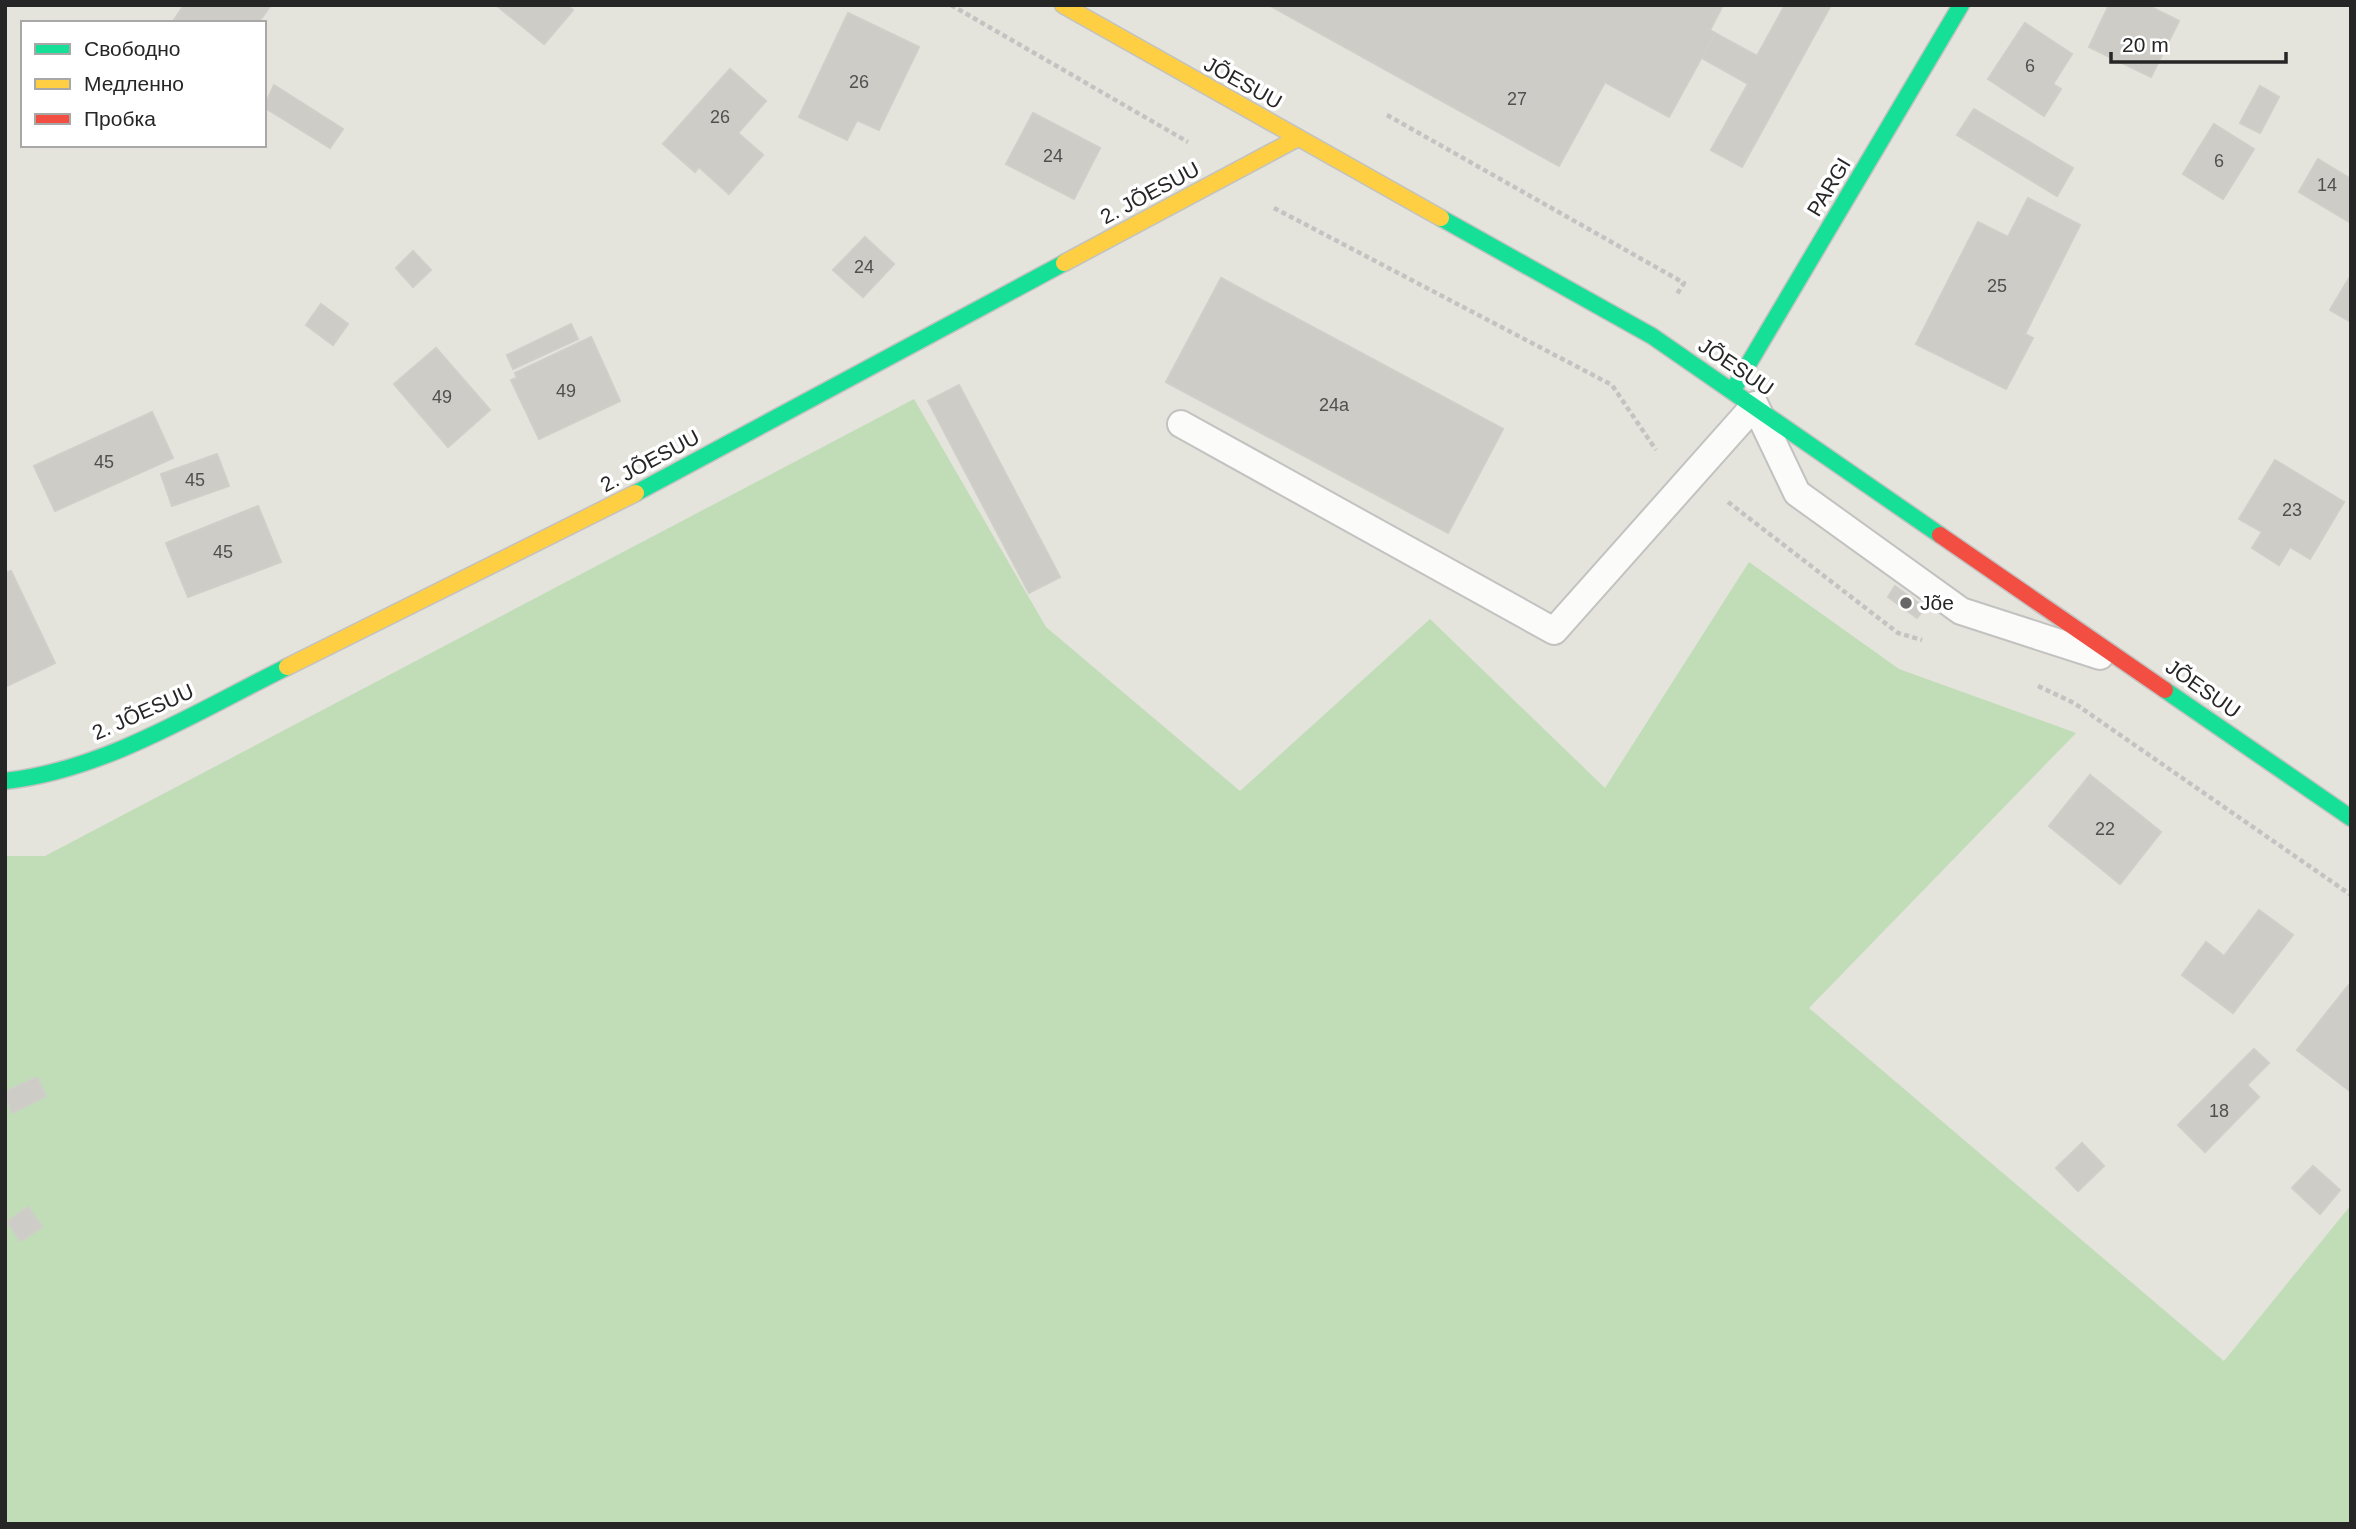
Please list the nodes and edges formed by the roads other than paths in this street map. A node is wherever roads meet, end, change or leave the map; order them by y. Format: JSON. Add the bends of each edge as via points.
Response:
{"nodes":[{"id":1,"x":1063,"y":5,"type":"edge"},
{"id":2,"x":1961,"y":5,"type":"edge"},
{"id":3,"x":1298,"y":138,"type":"junction"},
{"id":4,"x":1733,"y":390,"type":"junction"},
{"id":5,"x":1755,"y":405,"type":"junction"},
{"id":6,"x":1181,"y":424,"type":"dead end"},
{"id":7,"x":2133,"y":666,"type":"junction"},
{"id":8,"x":5,"y":781,"type":"edge"},
{"id":9,"x":2351,"y":818,"type":"edge"}],
"edges":[{"from":1,"to":3,"type":"street","name":"JÕESUU"},
{"from":2,"to":4,"type":"street","name":"PARGI"},
{"from":3,"to":4,"type":"street","name":"JÕESUU","via":[[1652,336]]},
{"from":3,"to":8,"type":"street","name":"2. JÕESUU","via":[[577,524],[131,744],[40,777]]},
{"from":4,"to":5,"type":"street","name":"JÕESUU"},
{"from":5,"to":6,"type":"lane","via":[[1554,631]]},
{"from":5,"to":7,"type":"street","name":"JÕESUU"},
{"from":5,"to":7,"type":"lane","via":[[1797,494],[1961,611]]},
{"from":7,"to":9,"type":"street","name":"JÕESUU"}]}
